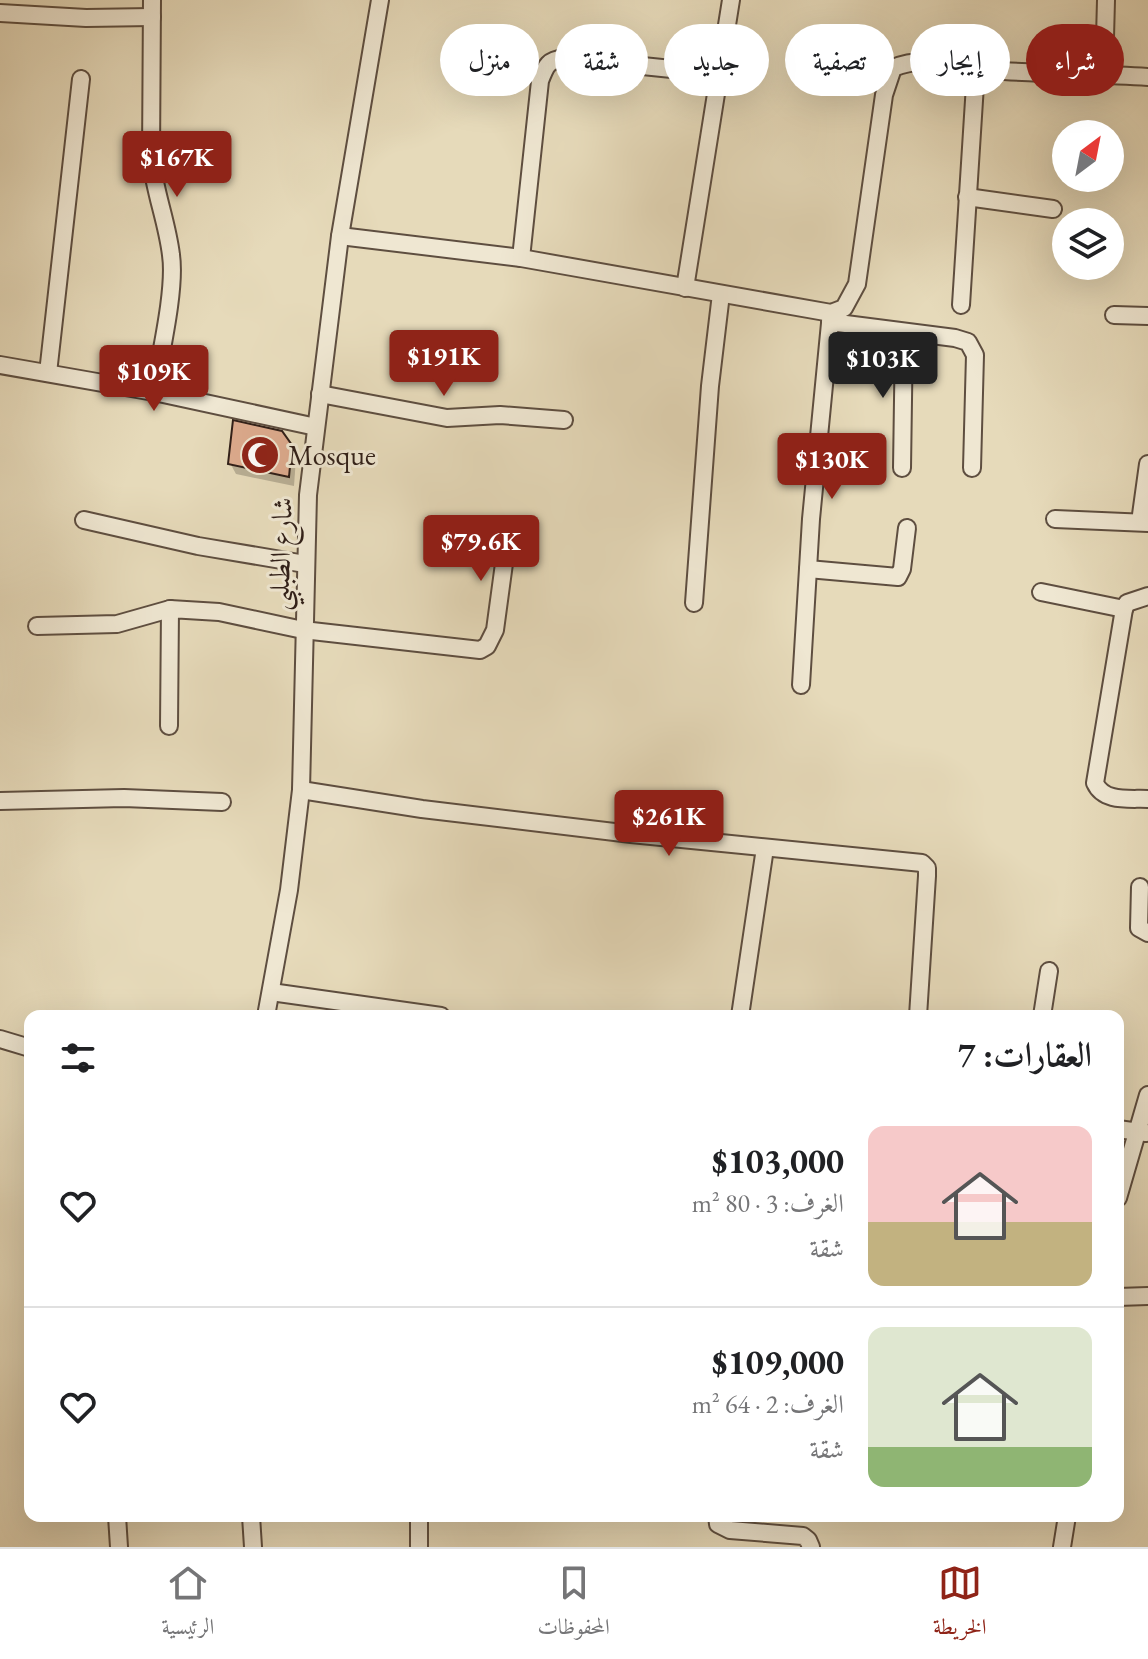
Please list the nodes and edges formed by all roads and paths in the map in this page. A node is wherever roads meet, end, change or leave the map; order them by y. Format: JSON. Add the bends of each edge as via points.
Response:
{"nodes":[{"id":1,"x":380,"y":0,"type":"edge"},
{"id":2,"x":731,"y":0,"type":"edge"},
{"id":3,"x":1106,"y":0,"type":"edge"},
{"id":4,"x":152,"y":8,"type":"edge"},
{"id":5,"x":0,"y":13,"type":"edge"},
{"id":6,"x":727,"y":24,"type":"edge"},
{"id":7,"x":1105,"y":24,"type":"edge"},
{"id":8,"x":910,"y":62,"type":"edge"},
{"id":9,"x":664,"y":68,"type":"edge"},
{"id":10,"x":1124,"y":76,"type":"edge"},
{"id":11,"x":1148,"y":77,"type":"edge"},
{"id":12,"x":81,"y":79,"type":"dead end"},
{"id":13,"x":716,"y":96,"type":"edge"},
{"id":14,"x":974,"y":96,"type":"edge"},
{"id":15,"x":967,"y":197,"type":"junction"},
{"id":16,"x":1052,"y":209,"type":"edge"},
{"id":17,"x":340,"y":236,"type":"junction"},
{"id":18,"x":521,"y":258,"type":"junction"},
{"id":19,"x":685,"y":288,"type":"junction"},
{"id":20,"x":721,"y":294,"type":"junction"},
{"id":21,"x":961,"y":305,"type":"dead end"},
{"id":22,"x":1114,"y":315,"type":"dead end"},
{"id":23,"x":1148,"y":316,"type":"edge"},
{"id":24,"x":830,"y":318,"type":"junction"},
{"id":25,"x":904,"y":332,"type":"junction"},
{"id":26,"x":0,"y":365,"type":"edge"},
{"id":27,"x":48,"y":373,"type":"junction"},
{"id":28,"x":154,"y":392,"type":"junction"},
{"id":29,"x":320,"y":394,"type":"junction"},
{"id":30,"x":564,"y":420,"type":"dead end"},
{"id":31,"x":316,"y":427,"type":"junction"},
{"id":32,"x":1148,"y":464,"type":"edge"},
{"id":33,"x":902,"y":468,"type":"dead end"},
{"id":34,"x":972,"y":468,"type":"dead end"},
{"id":35,"x":1055,"y":519,"type":"dead end"},
{"id":36,"x":84,"y":520,"type":"dead end"},
{"id":37,"x":1144,"y":523,"type":"edge"},
{"id":38,"x":907,"y":528,"type":"dead end"},
{"id":39,"x":508,"y":534,"type":"dead end"},
{"id":40,"x":305,"y":564,"type":"junction"},
{"id":41,"x":808,"y":569,"type":"junction"},
{"id":42,"x":1041,"y":592,"type":"dead end"},
{"id":43,"x":1148,"y":596,"type":"edge"},
{"id":44,"x":694,"y":603,"type":"dead end"},
{"id":45,"x":170,"y":609,"type":"junction"},
{"id":46,"x":1124,"y":609,"type":"junction"},
{"id":47,"x":37,"y":626,"type":"dead end"},
{"id":48,"x":303,"y":630,"type":"junction"},
{"id":49,"x":801,"y":685,"type":"dead end"},
{"id":50,"x":169,"y":726,"type":"dead end"},
{"id":51,"x":301,"y":790,"type":"junction"},
{"id":52,"x":1148,"y":799,"type":"edge"},
{"id":53,"x":0,"y":801,"type":"edge"},
{"id":54,"x":222,"y":802,"type":"dead end"},
{"id":55,"x":765,"y":848,"type":"junction"},
{"id":56,"x":1140,"y":887,"type":"dead end"},
{"id":57,"x":1148,"y":933,"type":"edge"},
{"id":58,"x":1049,"y":971,"type":"dead end"},
{"id":59,"x":271,"y":992,"type":"junction"},
{"id":60,"x":267,"y":1010,"type":"edge"},
{"id":61,"x":398,"y":1010,"type":"edge"},
{"id":62,"x":741,"y":1010,"type":"edge"},
{"id":63,"x":918,"y":1010,"type":"edge"},
{"id":64,"x":1043,"y":1010,"type":"edge"},
{"id":65,"x":0,"y":1039,"type":"edge"},
{"id":66,"x":24,"y":1046,"type":"edge"},
{"id":67,"x":1148,"y":1095,"type":"edge"},
{"id":68,"x":1143,"y":1132,"type":"edge"},
{"id":69,"x":1124,"y":1182,"type":"edge"},
{"id":70,"x":1148,"y":1296,"type":"edge"},
{"id":71,"x":1124,"y":1297,"type":"edge"},
{"id":72,"x":117,"y":1522,"type":"edge"},
{"id":73,"x":251,"y":1522,"type":"edge"},
{"id":74,"x":419,"y":1522,"type":"edge"},
{"id":75,"x":718,"y":1522,"type":"edge"},
{"id":76,"x":1066,"y":1522,"type":"edge"},
{"id":77,"x":119,"y":1547,"type":"edge"},
{"id":78,"x":253,"y":1547,"type":"edge"},
{"id":79,"x":419,"y":1547,"type":"edge"},
{"id":80,"x":811,"y":1547,"type":"edge"},
{"id":81,"x":1062,"y":1547,"type":"edge"}],
"edges":[{"from":1,"to":17,"type":"street","name":"شارع الطبلبي"},
{"from":2,"to":6,"type":"street"},
{"from":3,"to":7,"type":"street"},
{"from":4,"to":5,"type":"street","via":[[86,18]]},
{"from":4,"to":28,"type":"street","via":[[151,157],[172,273]]},
{"from":8,"to":24,"type":"street","via":[[893,68],[884,95],[857,284],[844,308]]},
{"from":9,"to":18,"type":"street","via":[[565,58],[546,65]]},
{"from":10,"to":11,"type":"street"},
{"from":12,"to":27,"type":"street"},
{"from":13,"to":19,"type":"street"},
{"from":14,"to":15,"type":"street"},
{"from":15,"to":16,"type":"street"},
{"from":15,"to":21,"type":"street"},
{"from":17,"to":18,"type":"street"},
{"from":17,"to":29,"type":"street","name":"شارع الطبلبي"},
{"from":18,"to":19,"type":"street"},
{"from":19,"to":20,"type":"street"},
{"from":20,"to":24,"type":"street"},
{"from":20,"to":44,"type":"street"},
{"from":22,"to":23,"type":"street"},
{"from":24,"to":25,"type":"street"},
{"from":24,"to":41,"type":"street"},
{"from":25,"to":33,"type":"street"},
{"from":25,"to":34,"type":"street","via":[[955,338],[972,346]]},
{"from":26,"to":27,"type":"street"},
{"from":27,"to":28,"type":"street"},
{"from":28,"to":31,"type":"street"},
{"from":29,"to":30,"type":"street","via":[[447,418]]},
{"from":29,"to":31,"type":"street","name":"شارع الطبلبي"},
{"from":31,"to":40,"type":"street","name":"شارع الطبلبي"},
{"from":32,"to":37,"type":"street"},
{"from":35,"to":37,"type":"street"},
{"from":36,"to":40,"type":"street"},
{"from":38,"to":41,"type":"street","via":[[898,577]]},
{"from":39,"to":48,"type":"street","via":[[495,630],[480,650]]},
{"from":40,"to":48,"type":"street","name":"شارع الطبلبي"},
{"from":41,"to":49,"type":"street"},
{"from":42,"to":46,"type":"street"},
{"from":43,"to":46,"type":"street"},
{"from":45,"to":47,"type":"street","via":[[117,624]]},
{"from":45,"to":48,"type":"street","via":[[219,612]]},
{"from":45,"to":50,"type":"street"},
{"from":46,"to":52,"type":"street","via":[[1095,783],[1111,797]]},
{"from":48,"to":51,"type":"street","name":"شارع الطبلبي"},
{"from":51,"to":55,"type":"street"},
{"from":51,"to":59,"type":"street","name":"شارع الطبلبي"},
{"from":53,"to":54,"type":"street"},
{"from":55,"to":62,"type":"street"},
{"from":55,"to":63,"type":"street","via":[[925,865]]},
{"from":56,"to":57,"type":"street","via":[[1139,928]]},
{"from":58,"to":64,"type":"street"},
{"from":59,"to":60,"type":"street","name":"شارع الطبلبي"},
{"from":59,"to":61,"type":"street"},
{"from":65,"to":66,"type":"street"},
{"from":67,"to":68,"type":"street"},
{"from":68,"to":69,"type":"street"},
{"from":70,"to":71,"type":"street"},
{"from":72,"to":77,"type":"street"},
{"from":73,"to":78,"type":"street"},
{"from":74,"to":79,"type":"street"},
{"from":75,"to":80,"type":"street","via":[[730,1530],[803,1536]]},
{"from":76,"to":81,"type":"street"}]}
